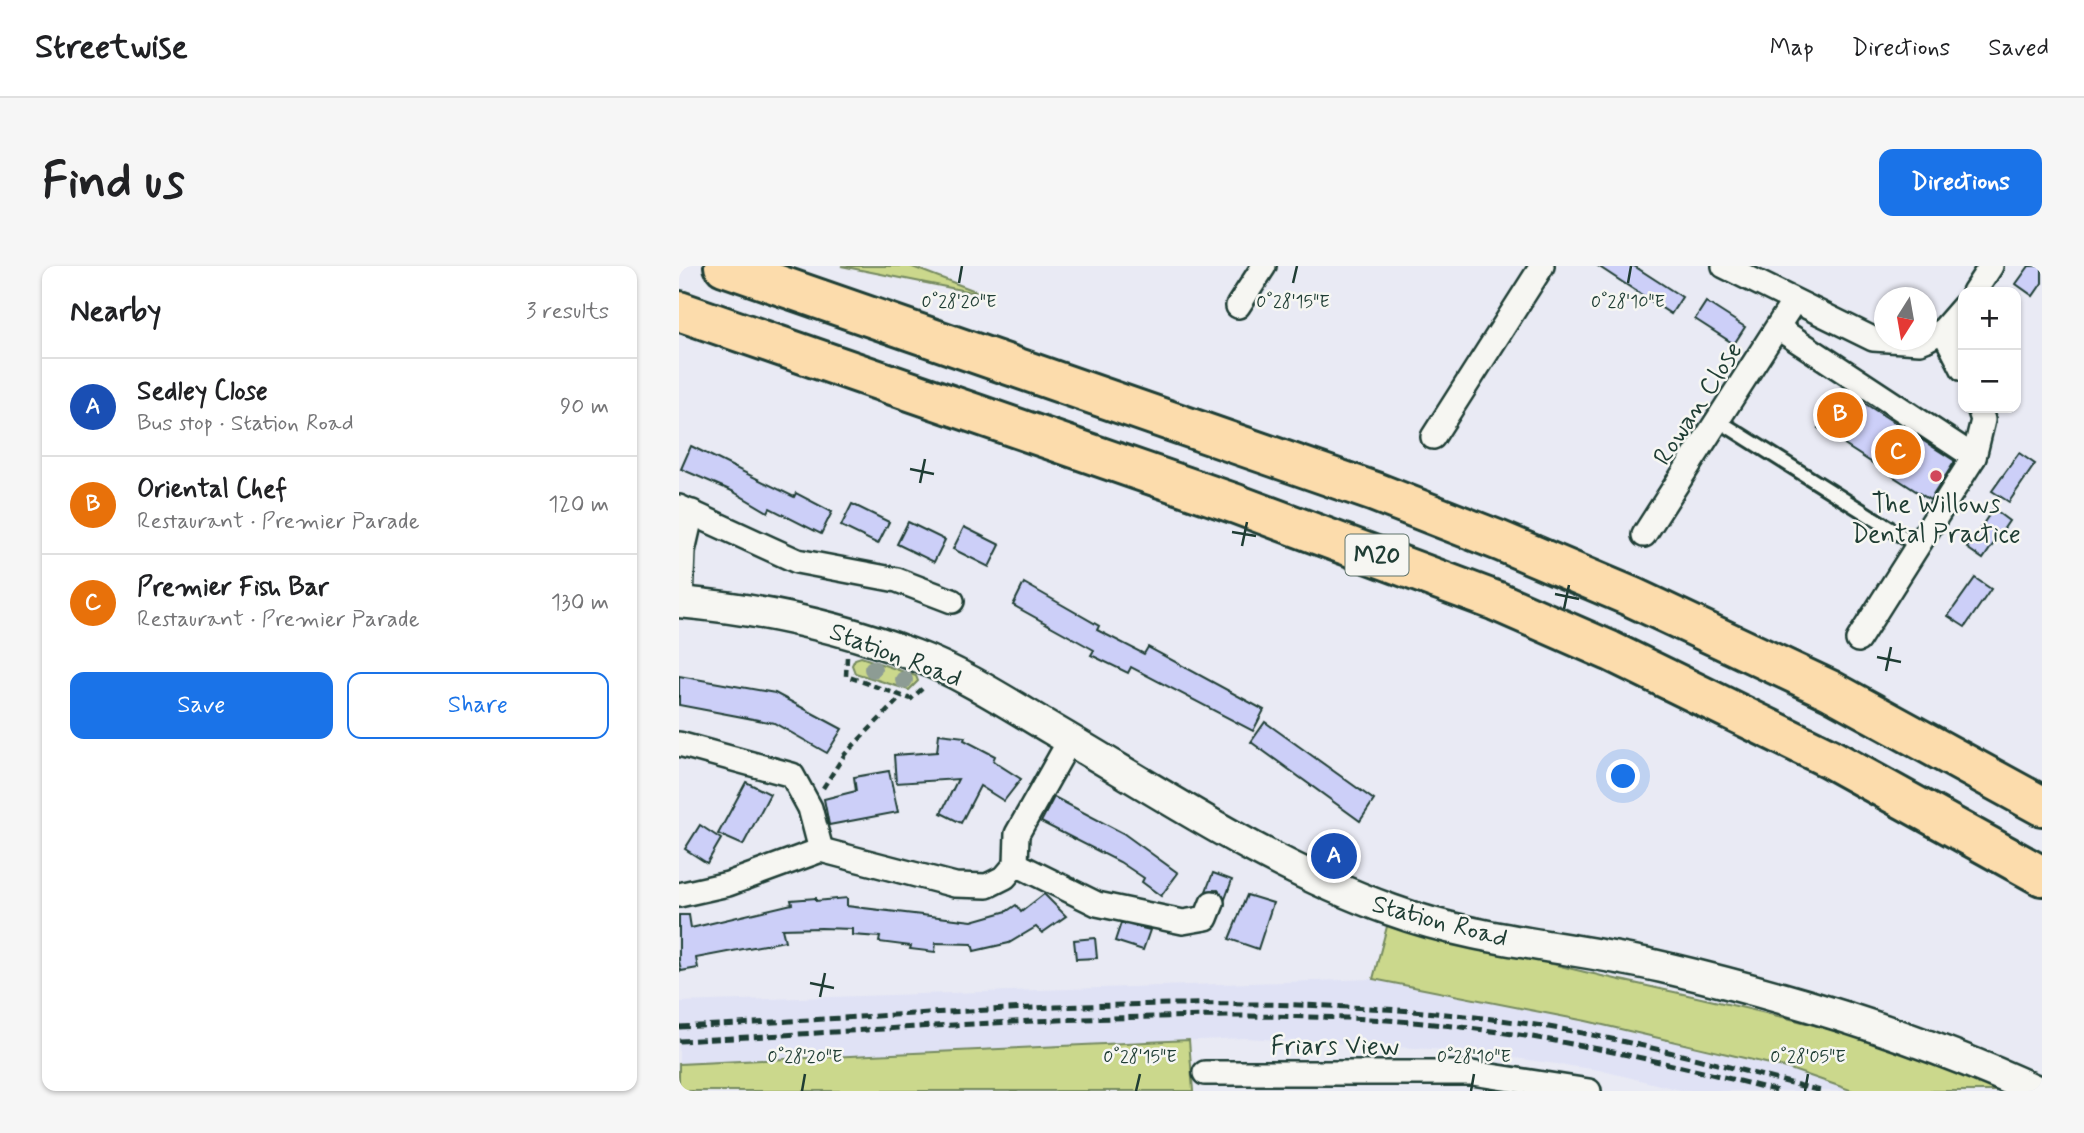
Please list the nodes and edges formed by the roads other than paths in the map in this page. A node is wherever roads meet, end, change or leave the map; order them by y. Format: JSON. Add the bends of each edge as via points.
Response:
{"nodes":[{"id":1,"x":724,"y":266,"type":"edge"},
{"id":2,"x":1264,"y":266,"type":"edge"},
{"id":3,"x":1542,"y":266,"type":"edge"},
{"id":4,"x":1724,"y":266,"type":"edge"},
{"id":5,"x":1991,"y":266,"type":"edge"},
{"id":6,"x":1977,"y":287,"type":"edge"},
{"id":7,"x":1794,"y":300,"type":"junction"},
{"id":8,"x":1238,"y":306,"type":"dead end"},
{"id":9,"x":679,"y":311,"type":"edge"},
{"id":10,"x":1958,"y":312,"type":"edge"},
{"id":11,"x":1778,"y":328,"type":"junction"},
{"id":12,"x":1937,"y":331,"type":"edge"},
{"id":13,"x":1874,"y":339,"type":"edge"},
{"id":14,"x":1937,"y":341,"type":"edge"},
{"id":15,"x":1958,"y":364,"type":"edge"},
{"id":16,"x":1981,"y":413,"type":"edge"},
{"id":17,"x":1719,"y":421,"type":"junction"},
{"id":18,"x":1433,"y":437,"type":"dead end"},
{"id":19,"x":1974,"y":457,"type":"junction"},
{"id":20,"x":686,"y":510,"type":"edge"},
{"id":21,"x":1644,"y":535,"type":"dead end"},
{"id":22,"x":1918,"y":545,"type":"junction"},
{"id":23,"x":952,"y":601,"type":"dead end"},
{"id":24,"x":680,"y":602,"type":"edge"},
{"id":25,"x":1859,"y":640,"type":"dead end"},
{"id":26,"x":1070,"y":740,"type":"junction"},
{"id":27,"x":679,"y":744,"type":"edge"},
{"id":28,"x":2042,"y":806,"type":"edge"},
{"id":29,"x":821,"y":850,"type":"junction"},
{"id":30,"x":1016,"y":864,"type":"junction"},
{"id":31,"x":2042,"y":876,"type":"edge"},
{"id":32,"x":679,"y":895,"type":"edge"},
{"id":33,"x":1212,"y":903,"type":"dead end"},
{"id":34,"x":1205,"y":1073,"type":"dead end"},
{"id":35,"x":1589,"y":1091,"type":"edge"},
{"id":36,"x":2037,"y":1091,"type":"edge"}],
"edges":[{"from":1,"to":28,"type":"highway","number":"M20","via":[[1375,492],[1500,541],[1830,690]]},
{"from":2,"to":8,"type":"street"},
{"from":3,"to":18,"type":"street"},
{"from":4,"to":7,"type":"street"},
{"from":5,"to":6,"type":"street"},
{"from":7,"to":11,"type":"street","name":"Rowan Close"},
{"from":7,"to":13,"type":"street"},
{"from":9,"to":31,"type":"highway","number":"M20","via":[[1123,464],[1496,601],[1829,758]]},
{"from":10,"to":12,"type":"street"},
{"from":11,"to":17,"type":"street","name":"Rowan Close"},
{"from":11,"to":19,"type":"street"},
{"from":14,"to":15,"type":"street"},
{"from":16,"to":19,"type":"street"},
{"from":17,"to":21,"type":"street","name":"Rowan Close"},
{"from":17,"to":22,"type":"lane"},
{"from":19,"to":22,"type":"street"},
{"from":20,"to":23,"type":"street","via":[[797,561],[897,580]]},
{"from":20,"to":24,"type":"street"},
{"from":22,"to":25,"type":"street"},
{"from":24,"to":26,"type":"street","name":"Station Road","via":[[815,623],[916,656]]},
{"from":26,"to":30,"type":"street","via":[[1017,834]]},
{"from":26,"to":36,"type":"street","name":"Station Road","via":[[1261,852],[1392,911],[1459,930],[1662,967],[1860,1022],[1973,1061]]},
{"from":27,"to":29,"type":"street","via":[[792,775],[810,808]]},
{"from":29,"to":30,"type":"street","via":[[955,885],[987,886],[1005,877]]},
{"from":29,"to":32,"type":"street","via":[[728,884]]},
{"from":30,"to":33,"type":"street","via":[[1097,904],[1183,922],[1206,918]]},
{"from":34,"to":35,"type":"street","name":"Friars View","via":[[1472,1073]]}]}
